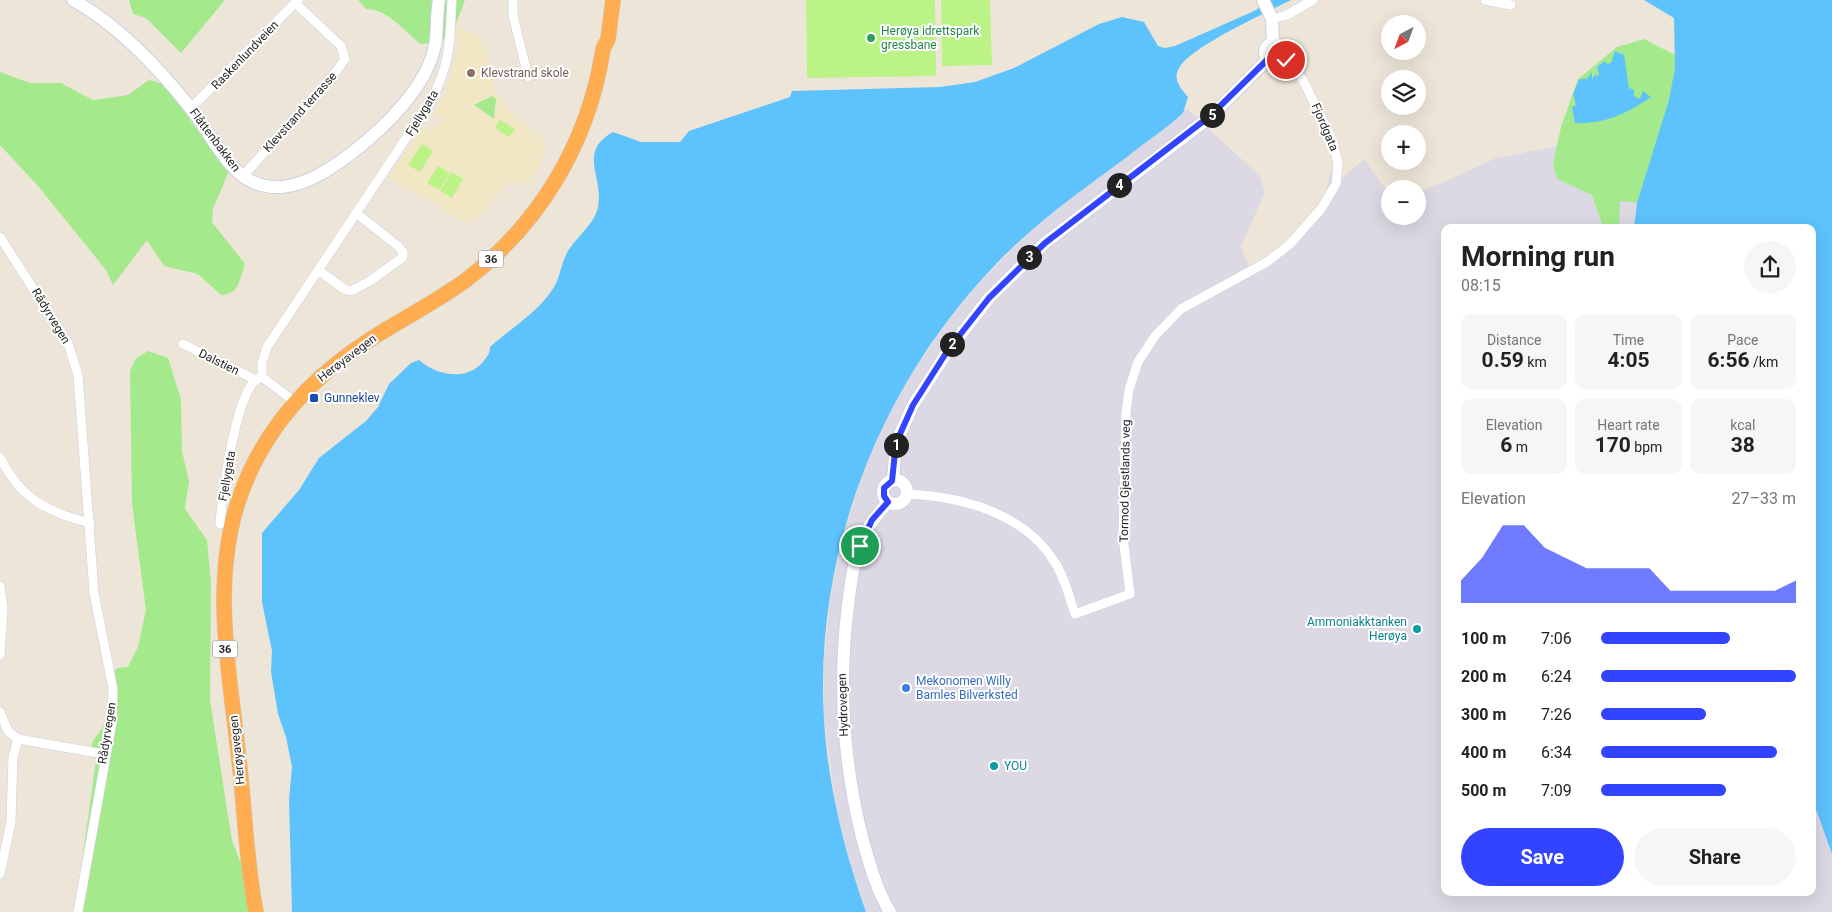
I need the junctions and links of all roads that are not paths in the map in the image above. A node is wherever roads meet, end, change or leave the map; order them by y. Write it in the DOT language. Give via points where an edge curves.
graph roads {
  1 [pos="73,0"];
  2 [pos="439,0"];
  3 [pos="452,0"];
  4 [pos="513,0"];
  5 [pos="603,0"];
  6 [pos="612,0"];
  7 [pos="1314,0"];
  8 [pos="1485,0"];
  9 [pos="297,2"];
  10 [pos="1511,5"];
  11 [pos="1267,8"];
  12 [pos="1273,42"];
  13 [pos="603,49"];
  14 [pos="1281,56"];
  15 [pos="1268,59"];
  16 [pos="528,77"];
  17 [pos="191,108"];
  18 [pos="243,176"];
  19 [pos="1337,179"];
  20 [pos="356,213"];
  21 [pos="0,237"];
  22 [pos="318,270"];
  23 [pos="183,344"];
  24 [pos="259,378"];
  25 [pos="295,402"];
  26 [pos="0,457"];
  27 [pos="892,481"];
  28 [pos="907,494"];
  29 [pos="888,502"];
  30 [pos="90,524"];
  31 [pos="220,524"];
  32 [pos="0,586"];
  33 [pos="0,654"];
  34 [pos="0,712"];
  35 [pos="18,739"];
  36 [pos="104,754"];
  37 [pos="0,874"];
  38 [pos="78,912"];
  39 [pos="256,912"];
  40 [pos="890,912"];
  1 -- 17 [label="street, Flåttenbakken" via="132,44"];
  2 -- 18 [label="street, Flåttenbakken" via="435,46 424,74 400,106 357,149 326,171 292,185 261,185"];
  3 -- 20 [label="street, Fjellygata" via="449,56 442,78 421,118"];
  4 -- 16 [label="street" via="513,15"];
  5 -- 13 [label="highway, Herøyavegen / 36"];
  6 -- 13 [label="highway, Herøyavegen / 36" via="608,39"];
  7 -- 11 [label="street" via="1286,15"];
  8 -- 10 [label="street"];
  9 -- 17 [label="street, Raskenlundveien"];
  9 -- 18 [label="street, Klevstrand terrasse" via="341,46 345,59"];
  11 -- 12 [label="street"];
  12 -- 14 [label="street" via="1282,47"];
  12 -- 15 [label="street" via="1265,49"];
  13 -- 25 [label="highway, Herøyavegen / 36" via="592,100 574,147 551,189 520,230 466,280 345,356"];
  14 -- 15 [label="street" via="1277,60"];
  14 -- 19 [label="street, Fjordgata" via="1303,80 1332,139 1338,163"];
  15 -- 27 [label="street" via="1210,116 1045,243 989,298 948,350 913,405 896,443"];
  17 -- 18 [label="street, Flåttenbakken"];
  19 -- 28 [label="street, Tormod Gjestlands veg" via="1321,209 1290,244 1267,262 1181,310 1155,336 1138,362 1126,412 1123,537 1130,594 1075,614 1056,563 1044,546 1026,530 983,508"];
  20 -- 22 [label="street, Fjellygata"];
  20 -- 22 [label="street" via="398,246 403,257 351,291"];
  21 -- 30 [label="street, Rådyrvegen" via="51,312 75,361 81,396"];
  22 -- 24 [label="street, Fjellygata" via="267,348"];
  23 -- 24 [label="street, Dalstien"];
  24 -- 25 [label="street"];
  24 -- 31 [label="street, Fjellygata" via="245,399 232,446"];
  25 -- 39 [label="highway, Herøyavegen / 36" via="276,426 250,471 236,511 226,565 225,646"];
  26 -- 30 [label="street" via="22,492 50,509"];
  27 -- 28 [label="street" via="902,482"];
  27 -- 29 [label="street" via="884,488"];
  28 -- 29 [label="street" via="900,503"];
  29 -- 40 [label="street, Hydrovegen" via="872,520 863,537 853,572 842,682 845,742 853,799 874,877"];
  30 -- 36 [label="street, Rådyrvegen" via="94,593 113,689 112,722"];
  32 -- 33 [label="street" via="3,608"];
  34 -- 35 [label="street" via="8,731"];
  35 -- 36 [label="street"];
  35 -- 37 [label="street" via="13,757 11,822"];
  36 -- 38 [label="street, Rådyrvegen"];
}
